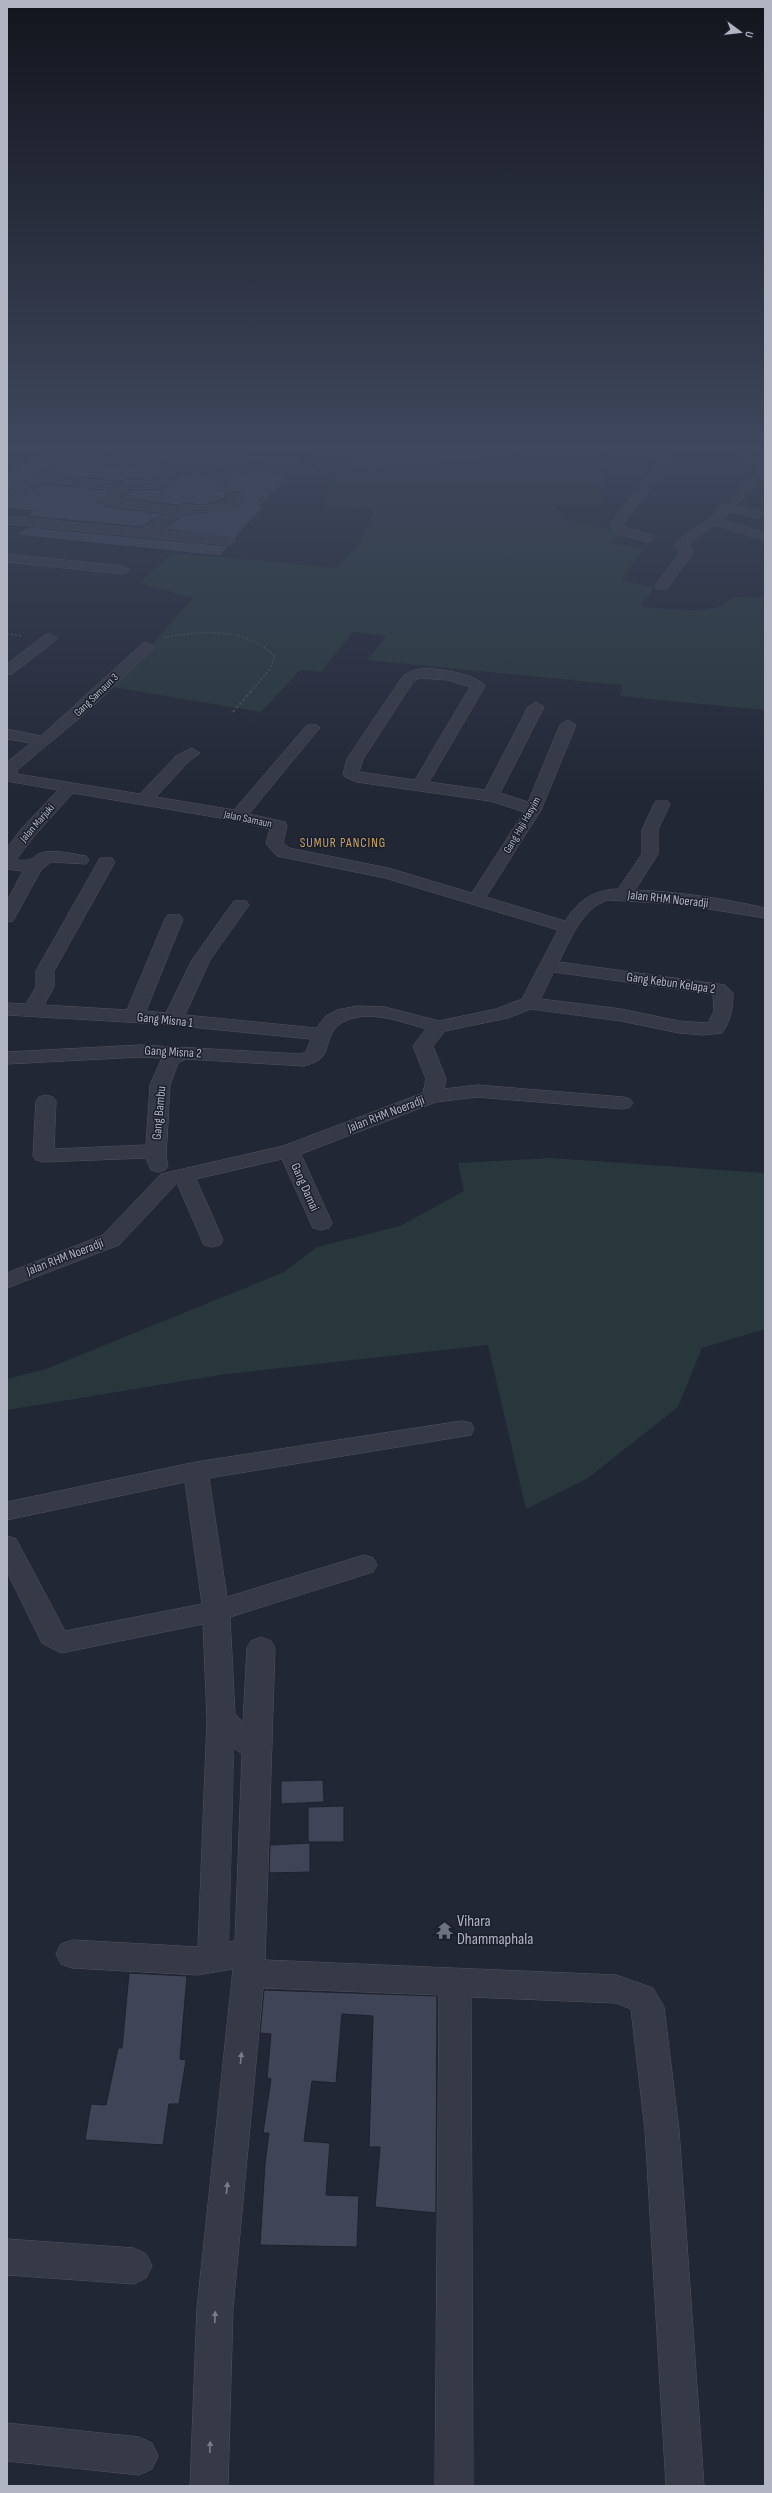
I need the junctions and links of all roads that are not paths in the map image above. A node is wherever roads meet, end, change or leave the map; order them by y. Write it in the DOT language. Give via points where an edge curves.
graph roads {
  1 [pos="78,565"];
  2 [pos="677,565"];
  3 [pos="123,570"];
  4 [pos="662,586"];
  5 [pos="50,638"];
  6 [pos="147,647"];
  7 [pos="7,671"];
  8 [pos="536,707"];
  9 [pos="568,725"];
  10 [pos="312,728"];
  11 [pos="7,734"];
  12 [pos="44,741"];
  13 [pos="192,753"];
  14 [pos="419,786"];
  15 [pos="69,788"];
  16 [pos="491,795"];
  17 [pos="143,801"];
  18 [pos="662,804"];
  19 [pos="533,810"];
  20 [pos="238,816"];
  21 [pos="7,860"];
  22 [pos="80,860"];
  23 [pos="106,862"];
  24 [pos="7,864"];
  25 [pos="34,867"];
  26 [pos="624,893"];
  27 [pos="477,898"];
  28 [pos="240,905"];
  29 [pos="765,913"];
  30 [pos="7,917"];
  31 [pos="174,919"];
  32 [pos="567,927"];
  33 [pos="549,966"];
  34 [pos="529,1003"];
  35 [pos="7,1009"];
  36 [pos="32,1010"];
  37 [pos="134,1017"];
  38 [pos="173,1019"];
  39 [pos="438,1027"];
  40 [pos="322,1034"];
  41 [pos="183,1053"];
  42 [pos="7,1058"];
  43 [pos="432,1096"];
  44 [pos="46,1101"];
  45 [pos="623,1103"];
  46 [pos="156,1151"];
  47 [pos="289,1151"];
  48 [pos="176,1177"];
  49 [pos="321,1223"];
  50 [pos="212,1240"];
  51 [pos="7,1281"];
  52 [pos="462,1429"];
  53 [pos="196,1471"];
  54 [pos="7,1511"];
  55 [pos="7,1546"];
  56 [pos="364,1565"];
  57 [pos="216,1611"];
  58 [pos="262,1648"];
  59 [pos="241,1736"];
  60 [pos="72,1954"];
  61 [pos="212,1959"];
  62 [pos="250,1963"];
  63 [pos="455,1981"];
  64 [pos="7,2257"];
  65 [pos="134,2266"];
  66 [pos="7,2442"];
  67 [pos="139,2456"];
  68 [pos="209,2486"];
  69 [pos="454,2486"];
  70 [pos="685,2486"];
  1 -- 3 [label="street"];
  2 -- 4 [label="street"];
  5 -- 7 [label="street"];
  6 -- 12 [label="street, Gang Samaun 3" via="112,678 78,714"];
  8 -- 16 [label="street"];
  9 -- 19 [label="street, Gang Haji Hasyim"];
  10 -- 20 [label="street"];
  11 -- 12 [label="street"];
  12 -- 15 [label="street, Jalan Samaun" via="9,768 9,777"];
  13 -- 17 [label="street" via="182,759"];
  14 -- 14 [label="street" via="351,774 355,759 408,680 416,674 471,681 478,686"];
  14 -- 16 [label="street"];
  15 -- 17 [label="street, Jalan Samaun"];
  15 -- 21 [label="street, Jalan Marjuki" via="28,832"];
  16 -- 19 [label="street"];
  17 -- 20 [label="street, Jalan Samaun"];
  18 -- 26 [label="street" via="650,830 650,854"];
  19 -- 27 [label="street, Gang Haji Hasyim"];
  20 -- 27 [label="street, Jalan Samaun" via="279,826 274,844 283,852 388,873"];
  22 -- 25 [label="street" via="47,857"];
  23 -- 36 [label="street" via="45,971 44,987"];
  24 -- 25 [label="street"];
  25 -- 30 [label="street"];
  26 -- 29 [label="street, Jalan RHM Noeradji" via="743,907"];
  26 -- 32 [label="street, Jalan RHM Noeradji" via="596,898"];
  27 -- 32 [label="street, Jalan Samaun"];
  28 -- 38 [label="street" via="201,960"];
  31 -- 37 [label="street"];
  32 -- 33 [label="street, Jalan RHM Noeradji"];
  33 -- 34 [label="street, Jalan RHM Noeradji"];
  33 -- 34 [label="street, Gang Kebun Kelapa 2" via="718,989 724,993 723,1011 715,1029 660,1024 614,1014"];
  34 -- 39 [label="street" via="501,1014"];
  35 -- 36 [label="street, Gang Misna 1"];
  36 -- 37 [label="street, Gang Misna 1"];
  37 -- 38 [label="street, Gang Misna 1"];
  38 -- 40 [label="street, Gang Misna 1"];
  39 -- 40 [label="street, Gang Misna 2" via="367,1011 345,1014 332,1020"];
  39 -- 43 [label="street, Jalan RHM Noeradji" via="423,1046 436,1079"];
  40 -- 41 [label="street, Gang Misna 2" via="314,1055 304,1060"];
  41 -- 42 [label="street, Gang Misna 2" via="140,1051"];
  41 -- 46 [label="street, Gang Bambu" via="170,1060 160,1085"];
  43 -- 45 [label="street" via="477,1091"];
  43 -- 47 [label="street, Jalan RHM Noeradji"];
  44 -- 46 [label="street" via="43,1156"];
  46 -- 48 [label="street, Gang Bambu" via="158,1165"];
  47 -- 48 [label="street, Jalan RHM Noeradji"];
  47 -- 49 [label="street, Gang Damai"];
  48 -- 50 [label="street, Gang Bambu"];
  48 -- 51 [label="street, Jalan RHM Noeradji" via="111,1240"];
  52 -- 53 [label="street"];
  53 -- 54 [label="street"];
  53 -- 57 [label="street"];
  55 -- 57 [label="street" via="52,1636 61,1642"];
  56 -- 57 [label="street"];
  57 -- 59 [label="street"];
  58 -- 59 [label="street"];
  59 -- 61 [label="street"];
  59 -- 62 [label="street"];
  60 -- 61 [label="street" via="197,1961"];
  61 -- 62 [label="street"];
  62 -- 63 [label="street"];
  68 -- 62 [label="street, one-way" via="215,2308"];
  63 -- 69 [label="street"];
  63 -- 70 [label="street" via="616,1989 642,1998 648,2007 662,2130"];
  64 -- 65 [label="street"];
  66 -- 67 [label="street"];
}
